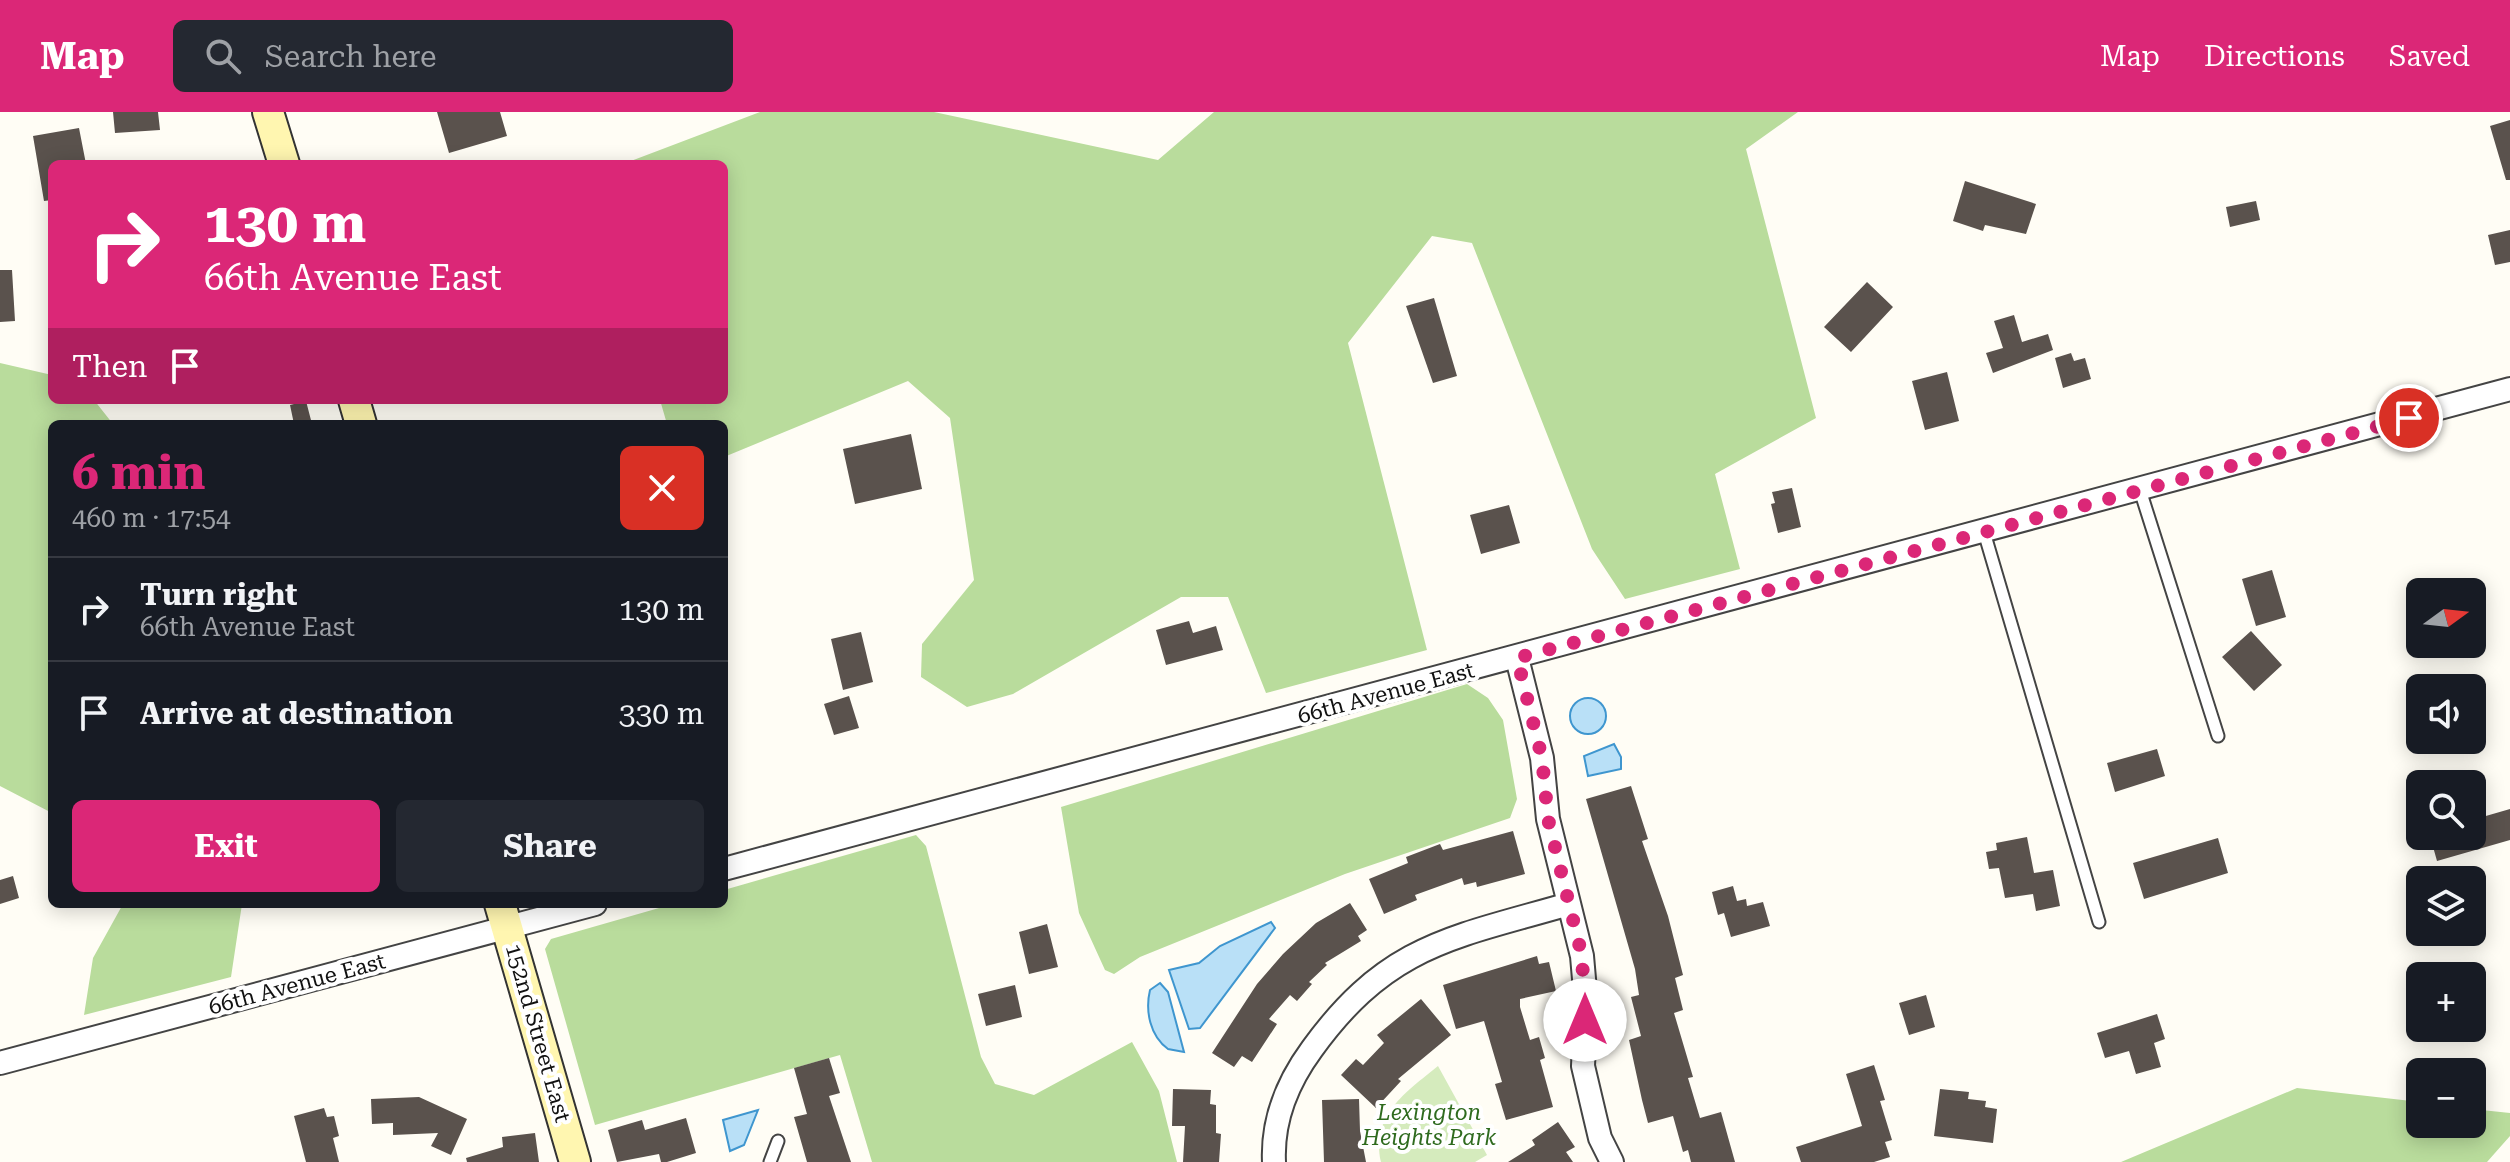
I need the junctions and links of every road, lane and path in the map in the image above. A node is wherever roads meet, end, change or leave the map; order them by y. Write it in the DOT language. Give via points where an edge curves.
graph roads {
  1 [pos="268,112"];
  2 [pos="283,160"];
  3 [pos="2510,389"];
  4 [pos="2140,490"];
  5 [pos="1984,532"];
  6 [pos="1517,658"];
  7 [pos="2218,736"];
  8 [pos="728,868"];
  9 [pos="1569,904"];
  10 [pos="565,908"];
  11 [pos="504,916"];
  12 [pos="2099,922"];
  13 [pos="0,1063"];
  14 [pos="778,1141"];
  15 [pos="575,1162"];
  16 [pos="770,1162"];
  17 [pos="1274,1162"];
  18 [pos="1612,1162"];
  1 -- 2 [label="street"];
  3 -- 4 [label="street, 66th Avenue East"];
  4 -- 5 [label="street, 66th Avenue East"];
  4 -- 7 [label="lane"];
  5 -- 6 [label="street, 66th Avenue East"];
  5 -- 12 [label="lane"];
  6 -- 8 [label="street, 66th Avenue East"];
  6 -- 9 [label="street"];
  9 -- 17 [label="street" via="1451,938 1395,963 1339,1011 1287,1091 1278,1117"];
  9 -- 18 [label="street" via="1584,972 1583,1066 1600,1138"];
  10 -- 11 [label="street, 66th Avenue East"];
  11 -- 13 [label="street, 66th Avenue East"];
  11 -- 15 [label="street, 152nd Street East"];
  14 -- 16 [label="lane"];
}
